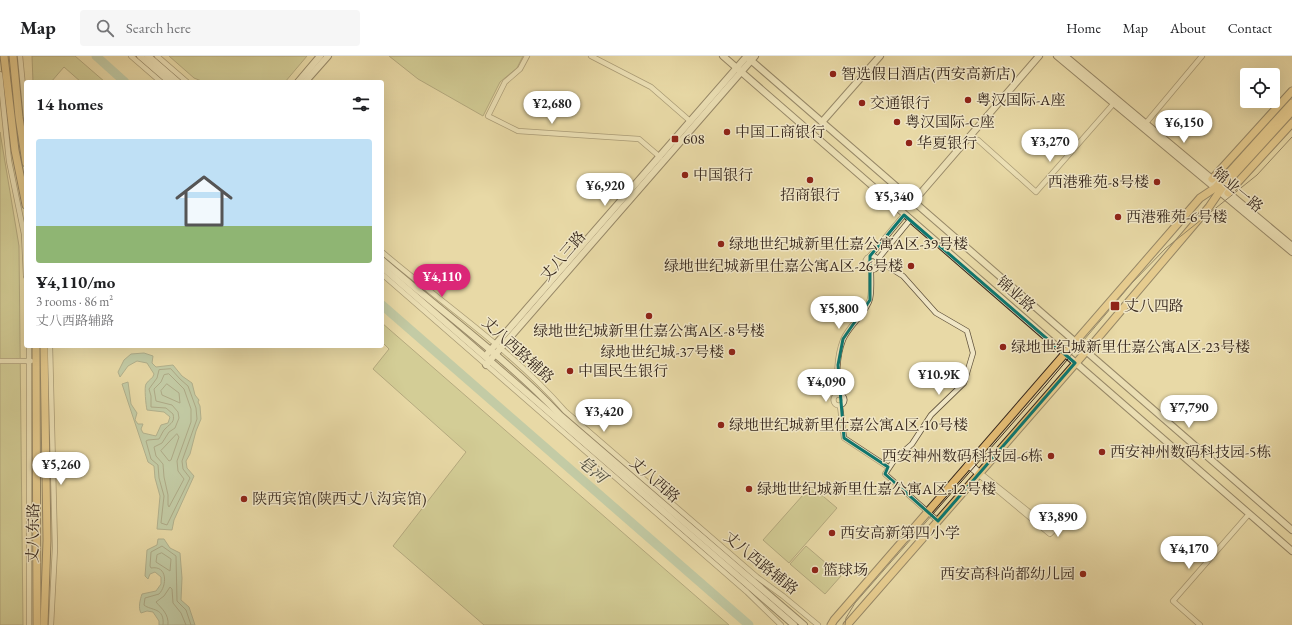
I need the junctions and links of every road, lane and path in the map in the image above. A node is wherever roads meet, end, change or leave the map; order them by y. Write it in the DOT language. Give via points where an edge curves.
graph roads {
  1 [pos="4,56"];
  2 [pos="13,56"];
  3 [pos="20,56"];
  4 [pos="131,56"];
  5 [pos="140,56"];
  6 [pos="148,56"];
  7 [pos="157,56"];
  8 [pos="320,56"];
  9 [pos="328,56"];
  10 [pos="527,56"];
  11 [pos="591,56"];
  12 [pos="723,56"];
  13 [pos="880,56"];
  14 [pos="1040,56"];
  15 [pos="1057,56"];
  16 [pos="1065,56"];
  17 [pos="1202,56"];
  18 [pos="749,57"];
  19 [pos="739,70"];
  20 [pos="0,74"];
  21 [pos="159,80"];
  22 [pos="168,80"];
  23 [pos="176,80"];
  24 [pos="185,80"];
  25 [pos="300,80"];
  26 [pos="307,80"];
  27 [pos="1292,91"];
  28 [pos="1115,101"];
  29 [pos="1292,103"];
  30 [pos="1292,111"];
  31 [pos="22,117"];
  32 [pos="5,119"];
  33 [pos="690,121"];
  34 [pos="822,122"];
  35 [pos="1146,123"];
  36 [pos="1292,123"];
  37 [pos="24,140"];
  38 [pos="978,140"];
  39 [pos="660,157"];
  40 [pos="1245,159"];
  41 [pos="1212,179"];
  42 [pos="1221,189"];
  43 [pos="24,198"];
  44 [pos="913,202"];
  45 [pos="904,215"];
  46 [pos="910,220"];
  47 [pos="24,234"];
  48 [pos="1292,246"];
  49 [pos="1292,252"];
  50 [pos="384,254"];
  51 [pos="870,256"];
  52 [pos="878,260"];
  53 [pos="384,262"];
  54 [pos="384,269"];
  55 [pos="871,271"];
  56 [pos="384,276"];
  57 [pos="1075,342"];
  58 [pos="498,347"];
  59 [pos="30,348"];
  60 [pos="36,348"];
  61 [pos="44,348"];
  62 [pos="50,348"];
  63 [pos="1085,350"];
  64 [pos="493,352"];
  65 [pos="1064,354"];
  66 [pos="45,359"];
  67 [pos="33,360"];
  68 [pos="0,361"];
  69 [pos="487,361"];
  70 [pos="1075,362"];
  71 [pos="838,395"];
  72 [pos="840,406"];
  73 [pos="969,464"];
  74 [pos="888,467"];
  75 [pos="979,473"];
  76 [pos="927,512"];
  77 [pos="1249,514"];
  78 [pos="938,520"];
  79 [pos="1292,530"];
  80 [pos="1292,551"];
  81 [pos="29,625"];
  82 [pos="37,625"];
  83 [pos="44,625"];
  84 [pos="51,625"];
  85 [pos="780,625"];
  86 [pos="794,625"];
  87 [pos="804,625"];
  88 [pos="818,625"];
  89 [pos="831,625"];
  90 [pos="847,625"];
  91 [pos="1200,625"];
  1 -- 32 [label="main road"];
  2 -- 31 [label="main road"];
  3 -- 31 [label="street"];
  4 -- 21 [label="street"];
  5 -- 22 [label="main road"];
  6 -- 23 [label="main road"];
  7 -- 24 [label="street"];
  8 -- 25 [label="main road"];
  9 -- 26 [label="main road"];
  10 -- 39 [label="street" via="520,69 505,82 488,116 518,131 639,139"];
  11 -- 33 [label="street" via="651,87"];
  12 -- 19 [label="main road, 锦业路"];
  13 -- 34 [label="main road"];
  14 -- 44 [label="main road"];
  15 -- 28 [label="main road, 锦业一路"];
  16 -- 28 [label="main road, 锦业一路"];
  17 -- 35 [label="street"];
  18 -- 19 [label="main road, 丈八三路"];
  18 -- 34 [label="main road, 锦业路"];
  19 -- 33 [label="main road, 丈八三路"];
  19 -- 45 [label="main road, 锦业路"];
  19 -- 58 [label="main road, 丈八三路"];
  20 -- 32 [label="street"];
  27 -- 41 [label="main road"];
  28 -- 35 [label="main road, 锦业一路"];
  28 -- 38 [label="street" via="1036,192"];
  28 -- 42 [label="main road, 锦业一路"];
  29 -- 40 [label="main road"];
  30 -- 40 [label="main road"];
  31 -- 32 [label="street"];
  31 -- 37 [label="main road"];
  32 -- 43 [label="main road"];
  32 -- 47 [label="street" via="9,161"];
  33 -- 39 [label="main road, 丈八三路"];
  34 -- 44 [label="main road, 锦业路"];
  35 -- 41 [label="main road, 锦业一路"];
  36 -- 42 [label="main road"];
  39 -- 58 [label="main road, 丈八三路"];
  40 -- 42 [label="main road"];
  41 -- 42 [label="main road, 锦业一路"];
  42 -- 48 [label="main road, 锦业一路"];
  42 -- 49 [label="main road, 锦业一路"];
  42 -- 57 [label="main road" via="1200,198"];
  42 -- 63 [label="main road" via="1153,273"];
  44 -- 57 [label="main road, 锦业路"];
  45 -- 46 [label="main road, 锦业路"];
  45 -- 51 [label="street"];
  46 -- 52 [label="street"];
  46 -- 65 [label="main road, 锦业路"];
  50 -- 58 [label="street, 丈八西路辅路"];
  51 -- 52 [label="street"];
  51 -- 55 [label="street" via="865,259 864,265"];
  52 -- 55 [label="street" via="879,266"];
  52 -- 74 [label="street" via="903,276 936,313 967,331 973,353 964,383 931,415 912,444"];
  53 -- 64 [label="main road, 丈八西路"];
  54 -- 69 [label="main road, 丈八西路"];
  55 -- 71 [label="street" via="870,300 843,339 839,352"];
  56 -- 69 [label="street, 丈八西路辅路"];
  57 -- 63 [label="main road, 锦业路"];
  57 -- 65 [label="main road"];
  58 -- 64 [label="main road, 丈八三路"];
  58 -- 88 [label="street, 丈八西路辅路" via="552,395 565,411 757,577"];
  59 -- 67 [label="street"];
  60 -- 67 [label="main road, 丈八东路"];
  61 -- 66 [label="main road, 丈八东路"];
  62 -- 84 [label="street" via="55,548"];
  63 -- 70 [label="main road"];
  63 -- 79 [label="main road, 锦业路"];
  64 -- 69 [label="main road, 丈八三路"];
  64 -- 87 [label="main road, 丈八西路" via="566,420"];
  65 -- 70 [label="main road, 锦业路"];
  65 -- 73 [label="main road"];
  66 -- 67 [label="street"];
  66 -- 83 [label="main road, 丈八东路" via="47,540"];
  67 -- 68 [label="street"];
  67 -- 81 [label="street"];
  67 -- 82 [label="main road, 丈八东路"];
  69 -- 85 [label="street, 丈八西路辅路" via="747,592"];
  69 -- 86 [label="main road, 丈八西路"];
  70 -- 75 [label="main road"];
  70 -- 77 [label="main road, 锦业路"];
  71 -- 72 [label="street" via="834,400 836,405"];
  71 -- 72 [label="street" via="843,396 845,400"];
  72 -- 74 [label="street" via="844,438"];
  73 -- 75 [label="street"];
  73 -- 76 [label="main road"];
  74 -- 76 [label="street" via="885,474"];
  75 -- 75 [label="street" via="1050,534 1053,532"];
  75 -- 78 [label="main road"];
  76 -- 78 [label="street"];
  76 -- 89 [label="main road"];
  77 -- 80 [label="main road, 锦业路"];
  77 -- 91 [label="street" via="1173,601"];
  78 -- 90 [label="main road"];
}
